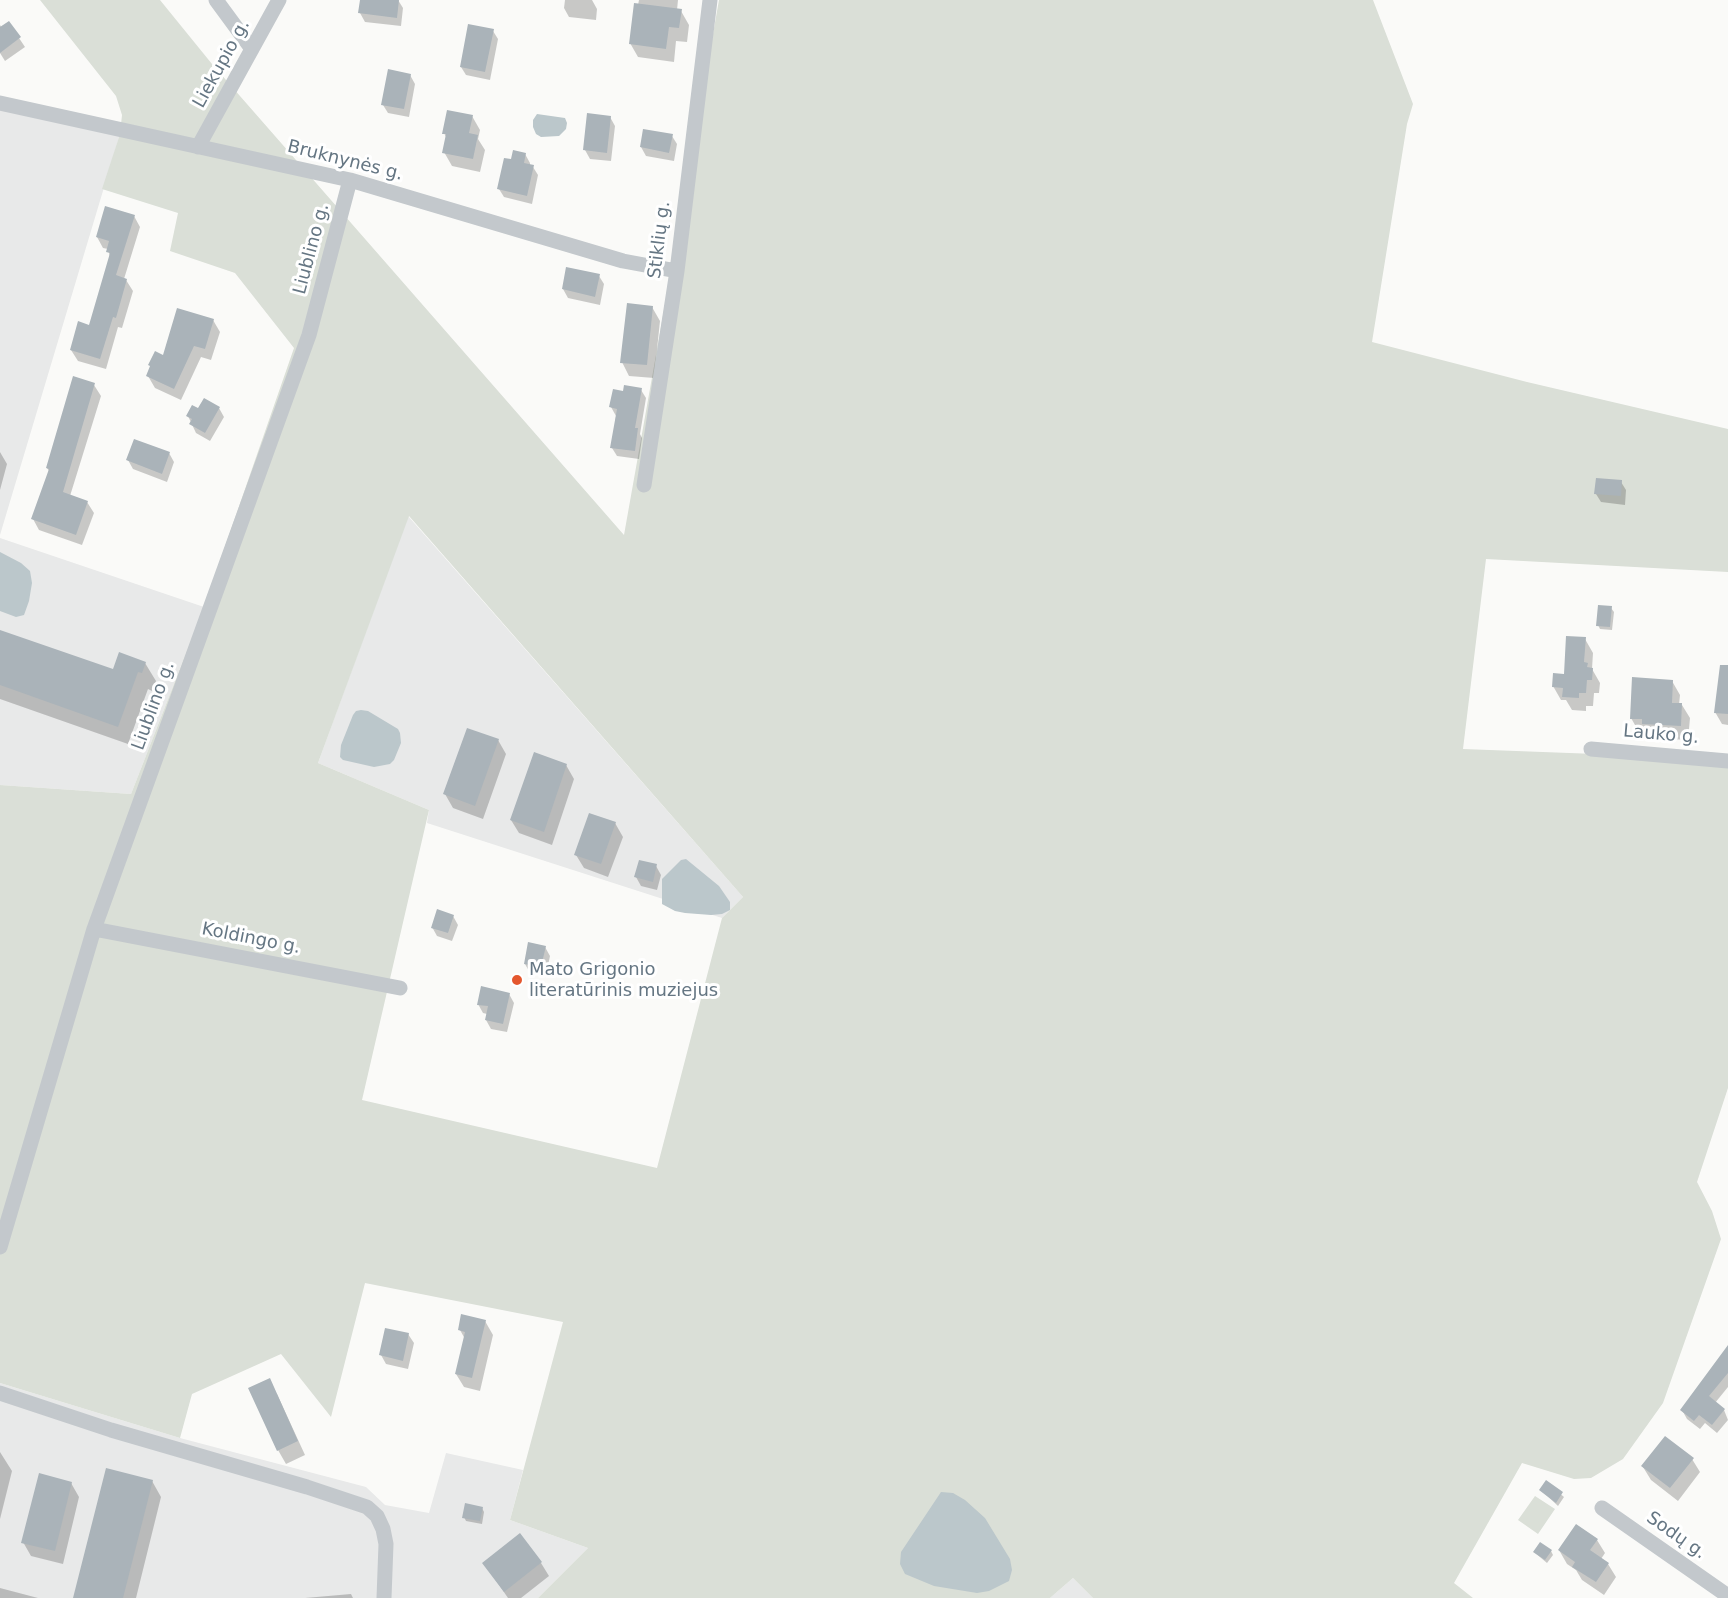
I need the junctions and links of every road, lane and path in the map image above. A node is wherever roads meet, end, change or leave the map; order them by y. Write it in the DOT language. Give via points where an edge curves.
graph roads {
  1 [pos="216,0"];
  2 [pos="279,0"];
  3 [pos="710,0"];
  4 [pos="252,49"];
  5 [pos="0,103"];
  6 [pos="198,147"];
  7 [pos="350,180"];
  8 [pos="676,271"];
  9 [pos="644,485"];
  10 [pos="1591,749"];
  11 [pos="1728,761"];
  12 [pos="94,929"];
  13 [pos="400,988"];
  14 [pos="0,1247"];
  15 [pos="0,1393"];
  16 [pos="1602,1508"];
  17 [pos="1728,1596"];
  18 [pos="384,1598"];
  1 -- 4 [label="street"];
  2 -- 4 [label="street, Liekupio g."];
  3 -- 8 [label="street, Stiklių g."];
  4 -- 6 [label="street, Liekupio g."];
  5 -- 6 [label="street, Bruknynės g."];
  6 -- 7 [label="street, Bruknynės g."];
  7 -- 8 [label="street, Bruknynės g." via="623,261"];
  7 -- 12 [label="street, Liublino g." via="309,335"];
  8 -- 9 [label="street, Stiklių g."];
  10 -- 11 [label="street, Lauko g."];
  12 -- 13 [label="street, Koldingo g."];
  12 -- 14 [label="street, Liublino g."];
  15 -- 18 [label="street" via="367,1507 377,1516 386,1544"];
  16 -- 17 [label="street, Sodų g."];
}
